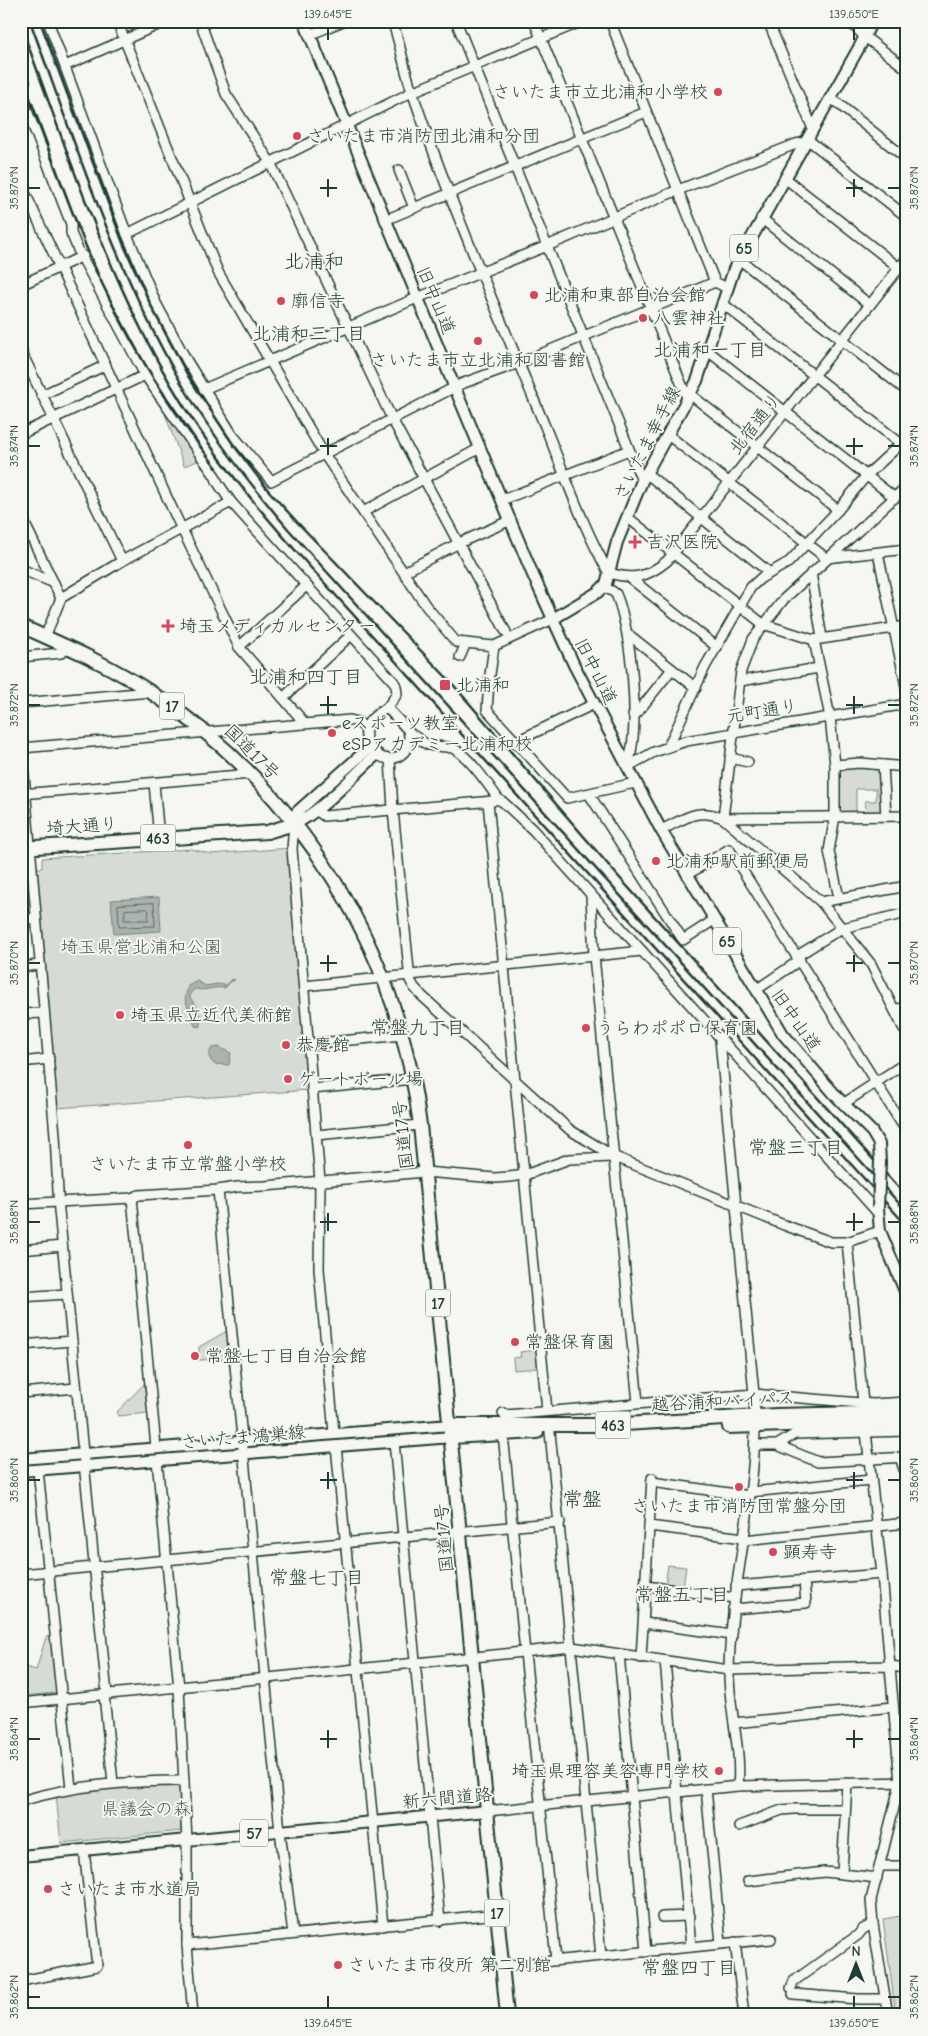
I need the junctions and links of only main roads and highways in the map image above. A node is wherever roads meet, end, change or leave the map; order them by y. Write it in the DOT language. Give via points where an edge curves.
graph roads {
  1 [pos="304,21"];
  2 [pos="872,21"];
  3 [pos="553,619"];
  4 [pos="21,626"];
  5 [pos="294,824"];
  6 [pos="26,848"];
  7 [pos="907,1296"];
  8 [pos="907,1412"];
  9 [pos="776,1420"];
  10 [pos="907,1421"];
  11 [pos="755,1422"];
  12 [pos="451,1431"];
  13 [pos="21,1459"];
  14 [pos="21,1471"];
  15 [pos="487,1811"];
  16 [pos="21,1856"];
  17 [pos="507,2015"];
  1 -- 3 [label="main road, 旧中山道"];
  2 -- 3 [label="main road, さいたま幸手線 / 65" via="739,259 689,397 644,477 603,587"];
  3 -- 7 [label="main road, 旧中山道 / 65, bridge" via="661,830 788,1042 876,1138 880,1150 880,1231"];
  4 -- 5 [label="highway, 国道17号 / 17" via="152,692 236,758"];
  5 -- 5 [label="main road" via="296,812 373,750 316,810"];
  5 -- 6 [label="highway, 埼大通り / 463" via="267,832"];
  5 -- 12 [label="highway, 国道17号 / 17" via="323,861 354,913 384,978 403,1035 414,1079 420,1125"];
  8 -- 9 [label="highway, 越谷浦和バイパス / 463"];
  9 -- 10 [label="highway, 越谷浦和バイパス / 463"];
  9 -- 11 [label="highway, 越谷浦和バイパス / 463"];
  11 -- 12 [label="highway, 越谷浦和バイパス / 463"];
  11 -- 12 [label="highway, 越谷浦和バイパス / 463" via="503,1434"];
  12 -- 13 [label="main road, さいたま鴻巣線" via="334,1433"];
  12 -- 14 [label="main road, さいたま鴻巣線" via="394,1442"];
  12 -- 15 [label="highway, 国道17号 / 17"];
  15 -- 16 [label="main road, 新六間道路 / 57"];
  15 -- 17 [label="highway, 17"];
}
